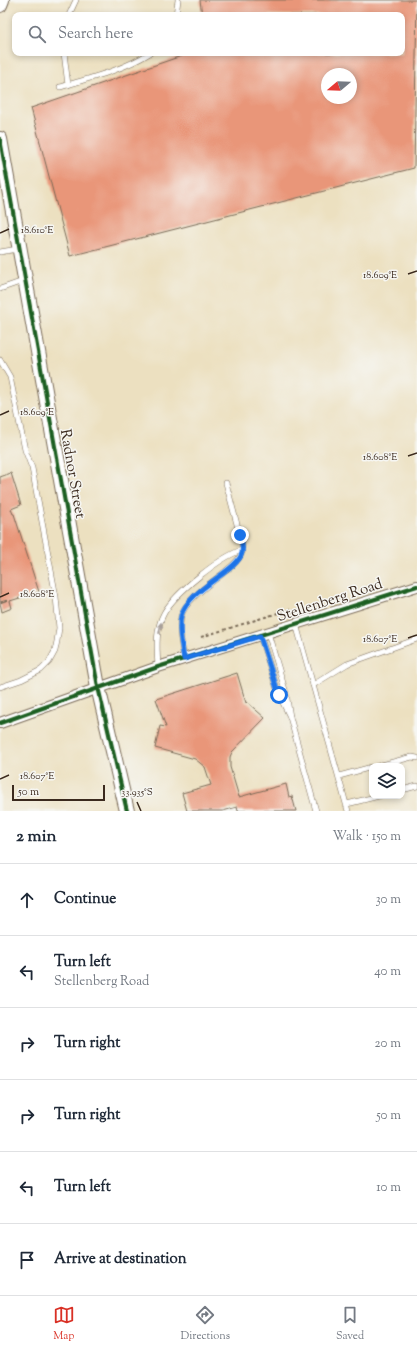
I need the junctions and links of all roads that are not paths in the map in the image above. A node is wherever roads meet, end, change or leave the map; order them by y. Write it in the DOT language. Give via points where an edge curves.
graph roads {
  1 [pos="2,0"];
  2 [pos="76,0"];
  3 [pos="178,0"];
  4 [pos="0,5"];
  5 [pos="70,12"];
  6 [pos="176,12"];
  7 [pos="64,56"];
  8 [pos="145,56"];
  9 [pos="68,85"];
  10 [pos="60,87"];
  11 [pos="0,139"];
  12 [pos="18,249"];
  13 [pos="0,252"];
  14 [pos="24,280"];
  15 [pos="0,289"];
  16 [pos="0,360"];
  17 [pos="226,483"];
  18 [pos="242,550"];
  19 [pos="417,586"];
  20 [pos="296,624"];
  21 [pos="264,634"];
  22 [pos="417,639"];
  23 [pos="184,659"];
  24 [pos="158,667"];
  25 [pos="313,685"];
  26 [pos="0,687"];
  27 [pos="98,687"];
  28 [pos="290,717"];
  29 [pos="0,723"];
  30 [pos="417,758"];
  31 [pos="389,763"];
  32 [pos="369,768"];
  33 [pos="339,776"];
  34 [pos="417,786"];
  35 [pos="405,789"];
  36 [pos="369,798"];
  37 [pos="346,804"];
  38 [pos="127,811"];
  39 [pos="316,811"];
  40 [pos="348,811"];
  1 -- 4 [label="street"];
  2 -- 5 [label="lane"];
  3 -- 6 [label="lane"];
  7 -- 9 [label="lane"];
  8 -- 9 [label="lane" via="102,75"];
  9 -- 10 [label="lane"];
  11 -- 12 [label="street, Radnor Street"];
  12 -- 13 [label="lane"];
  12 -- 14 [label="street, Radnor Street"];
  14 -- 15 [label="lane"];
  14 -- 27 [label="street, Radnor Street"];
  16 -- 26 [label="lane" via="10,377 25,450 32,468 56,598 59,628 55,651 49,662 32,676"];
  17 -- 18 [label="lane"];
  18 -- 23 [label="lane" via="231,566 186,605 180,622"];
  24 -- 18 [label="lane, one-way" via="157,645 164,613 177,597 202,575 225,558"];
  19 -- 20 [label="street, Stellenberg Road"];
  20 -- 21 [label="street, Stellenberg Road"];
  20 -- 25 [label="lane"];
  21 -- 23 [label="street, Stellenberg Road"];
  21 -- 28 [label="lane" via="286,693"];
  21 -- 28 [label="lane" via="279,695"];
  22 -- 25 [label="lane" via="347,664"];
  23 -- 24 [label="street, Stellenberg Road"];
  24 -- 27 [label="street, Stellenberg Road"];
  25 -- 33 [label="lane"];
  27 -- 29 [label="street, Stellenberg Road"];
  27 -- 38 [label="street, Radnor Street"];
  28 -- 39 [label="lane"];
  30 -- 31 [label="lane"];
  32 -- 33 [label="lane"];
  33 -- 37 [label="lane"];
  34 -- 35 [label="lane"];
  36 -- 37 [label="lane"];
  37 -- 40 [label="lane"];
}
